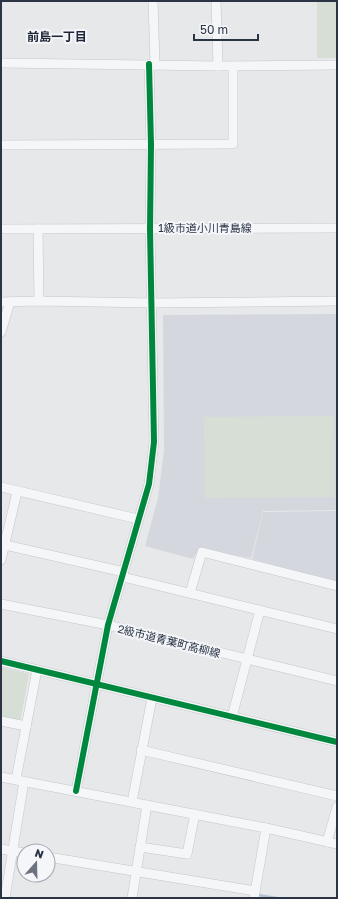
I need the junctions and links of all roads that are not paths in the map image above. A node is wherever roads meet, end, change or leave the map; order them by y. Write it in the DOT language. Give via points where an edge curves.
graph roads {
  1 [pos="153,1"];
  2 [pos="216,1"];
  3 [pos="1,63"];
  4 [pos="337,64"];
  5 [pos="152,65"];
  6 [pos="218,66"];
  7 [pos="233,66"];
  8 [pos="1,145"];
  9 [pos="151,145"];
  10 [pos="337,228"];
  11 [pos="1,229"];
  12 [pos="38,229"];
  13 [pos="150,229"];
  14 [pos="39,301"];
  15 [pos="337,301"];
  16 [pos="6,302"];
  17 [pos="153,303"];
  18 [pos="1,332"];
  19 [pos="1,488"];
  20 [pos="17,492"];
  21 [pos="138,519"];
  22 [pos="3,544"];
  23 [pos="1,560"];
  24 [pos="124,574"];
  25 [pos="337,586"];
  26 [pos="190,592"];
  27 [pos="1,604"];
  28 [pos="260,610"];
  29 [pos="108,625"];
  30 [pos="337,629"];
  31 [pos="247,660"];
  32 [pos="1,661"];
  33 [pos="37,670"];
  34 [pos="337,681"];
  35 [pos="96,684"];
  36 [pos="152,698"];
  37 [pos="232,717"];
  38 [pos="1,721"];
  39 [pos="26,726"];
  40 [pos="337,742"];
  41 [pos="142,750"];
  42 [pos="1,776"];
  43 [pos="20,780"];
  44 [pos="76,791"];
  45 [pos="337,796"];
  46 [pos="132,802"];
  47 [pos="147,805"];
  48 [pos="337,807"];
  49 [pos="195,814"];
  50 [pos="266,828"];
  51 [pos="328,842"];
  52 [pos="337,844"];
  53 [pos="140,847"];
  54 [pos="1,849"];
  55 [pos="13,851"];
  56 [pos="16,852"];
  57 [pos="56,858"];
  58 [pos="136,872"];
  59 [pos="255,895"];
  60 [pos="5,898"];
  61 [pos="132,898"];
  1 -- 5 [label="street"];
  2 -- 6 [label="street"];
  3 -- 5 [label="street"];
  4 -- 7 [label="street"];
  5 -- 6 [label="street"];
  5 -- 9 [label="street"];
  6 -- 7 [label="street"];
  7 -- 9 [label="street" via="233,144"];
  8 -- 9 [label="street"];
  9 -- 13 [label="street"];
  10 -- 13 [label="street, 1級市道小川青島線"];
  11 -- 12 [label="street, 1級市道小川青島線"];
  12 -- 13 [label="street, 1級市道小川青島線"];
  12 -- 14 [label="street"];
  13 -- 17 [label="street"];
  14 -- 16 [label="street"];
  14 -- 17 [label="street"];
  15 -- 17 [label="street"];
  16 -- 18 [label="street"];
  17 -- 21 [label="street" via="154,442 149,484"];
  19 -- 20 [label="street"];
  20 -- 21 [label="street"];
  20 -- 22 [label="street"];
  21 -- 24 [label="street"];
  22 -- 23 [label="street"];
  22 -- 24 [label="street"];
  24 -- 26 [label="street"];
  24 -- 29 [label="street"];
  25 -- 26 [label="street" via="202,552"];
  26 -- 28 [label="street"];
  27 -- 29 [label="street, 2級市道青葉町高柳線"];
  28 -- 30 [label="street"];
  28 -- 31 [label="street"];
  29 -- 31 [label="street, 2級市道青葉町高柳線"];
  29 -- 35 [label="street"];
  31 -- 34 [label="street, 2級市道青葉町高柳線"];
  31 -- 37 [label="street"];
  32 -- 33 [label="street"];
  33 -- 35 [label="street"];
  33 -- 39 [label="street"];
  35 -- 36 [label="street"];
  35 -- 44 [label="street"];
  36 -- 37 [label="street"];
  36 -- 41 [label="street"];
  37 -- 40 [label="street"];
  38 -- 39 [label="street"];
  39 -- 43 [label="street"];
  41 -- 45 [label="street"];
  41 -- 46 [label="street"];
  42 -- 43 [label="street"];
  43 -- 44 [label="street"];
  43 -- 55 [label="street"];
  44 -- 46 [label="street"];
  46 -- 47 [label="street"];
  47 -- 49 [label="street"];
  47 -- 53 [label="street"];
  48 -- 51 [label="street"];
  49 -- 50 [label="street"];
  49 -- 53 [label="street" via="187,854"];
  50 -- 51 [label="street"];
  50 -- 59 [label="street"];
  51 -- 52 [label="street"];
  53 -- 58 [label="street"];
  54 -- 55 [label="street"];
  55 -- 56 [label="street"];
  55 -- 60 [label="street"];
  57 -- 58 [label="street"];
  58 -- 59 [label="street"];
  58 -- 61 [label="street"];
}
